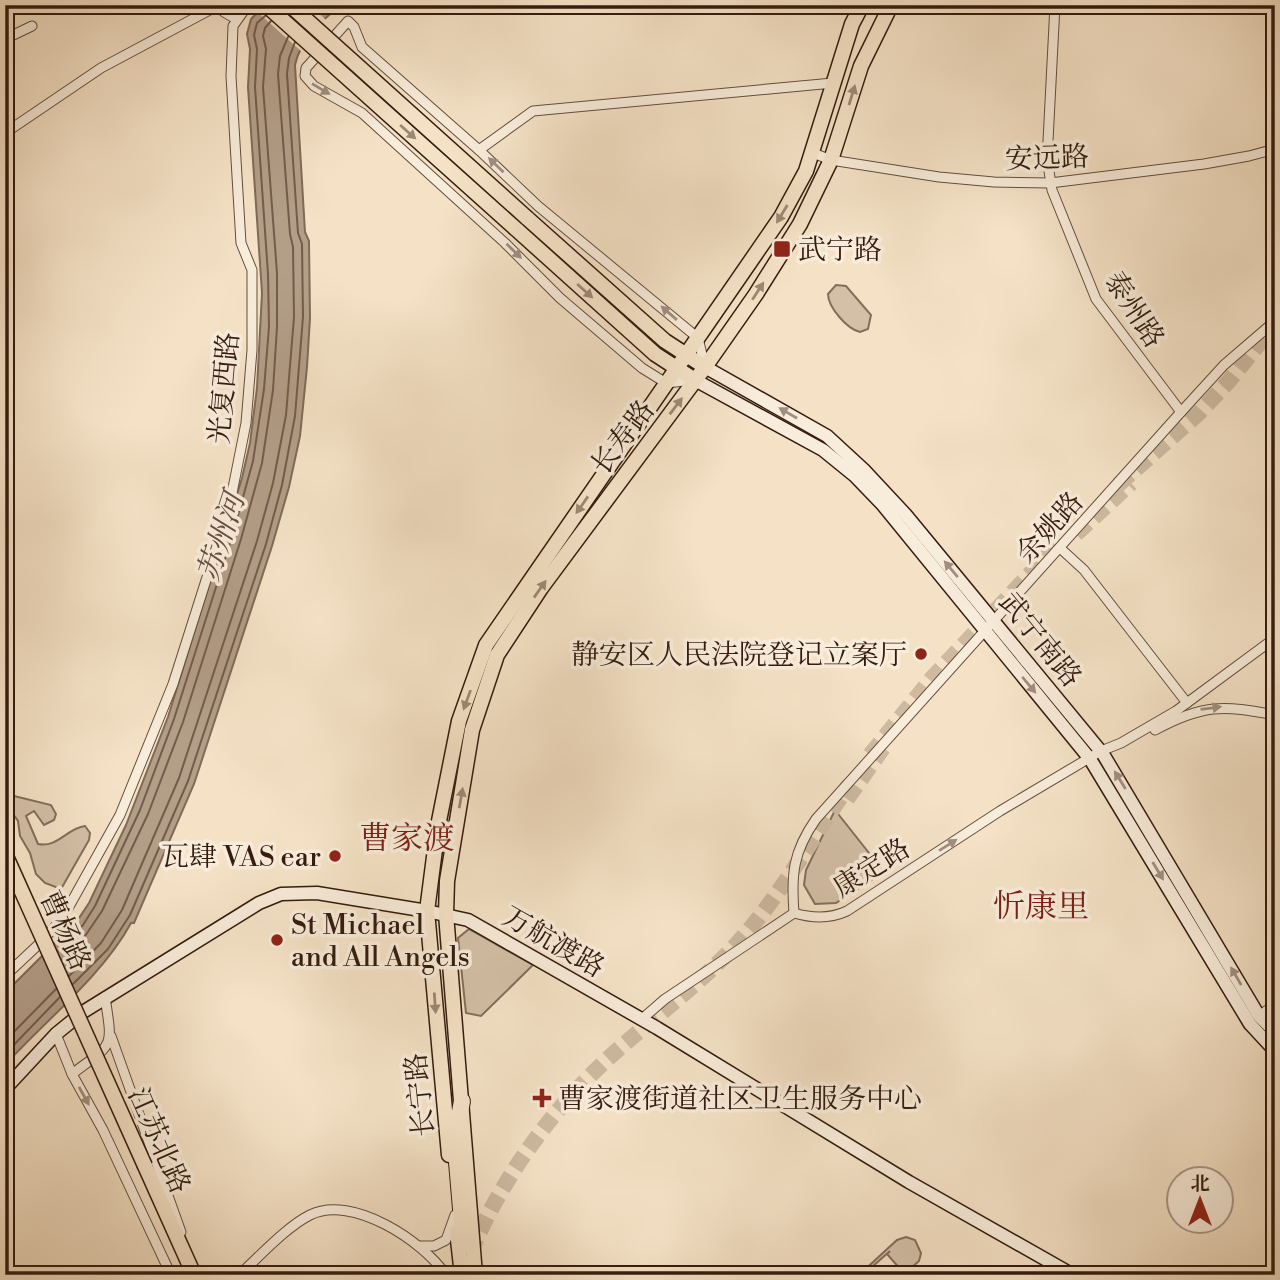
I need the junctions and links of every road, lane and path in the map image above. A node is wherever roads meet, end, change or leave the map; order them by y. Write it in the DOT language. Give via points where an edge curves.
graph roads {
  1 [pos="219,5"];
  2 [pos="248,5"];
  3 [pos="266,5"];
  4 [pos="290,5"];
  5 [pos="862,5"];
  6 [pos="891,5"];
  7 [pos="1055,5"];
  8 [pos="236,19"];
  9 [pos="32,26"];
  10 [pos="5,39"];
  11 [pos="833,83"];
  12 [pos="5,133"];
  13 [pos="480,149"];
  14 [pos="1275,149"];
  15 [pos="821,157"];
  16 [pos="1050,183"];
  17 [pos="1275,321"];
  18 [pos="698,338"];
  19 [pos="686,356"];
  20 [pos="705,367"];
  21 [pos="676,368"];
  22 [pos="695,380"];
  23 [pos="666,383"];
  24 [pos="1181,412"];
  25 [pos="1060,548"];
  26 [pos="996,621"];
  27 [pos="985,632"];
  28 [pos="1275,638"];
  29 [pos="1187,703"];
  30 [pos="1275,715"];
  31 [pos="1102,752"];
  32 [pos="1090,759"];
  33 [pos="5,855"];
  34 [pos="5,877"];
  35 [pos="428,911"];
  36 [pos="793,913"];
  37 [pos="446,914"];
  38 [pos="5,976"];
  39 [pos="105,997"];
  40 [pos="1275,997"];
  41 [pos="1259,1016"];
  42 [pos="642,1019"];
  43 [pos="78,1028"];
  44 [pos="1275,1032"];
  45 [pos="56,1034"];
  46 [pos="111,1036"];
  47 [pos="1275,1051"];
  48 [pos="72,1074"];
  49 [pos="5,1089"];
  50 [pos="462,1101"];
  51 [pos="141,1168"];
  52 [pos="455,1216"];
  53 [pos="464,1244"];
  54 [pos="418,1246"];
  55 [pos="195,1274"];
  56 [pos="171,1275"];
  57 [pos="184,1275"];
  58 [pos="239,1275"];
  59 [pos="446,1275"];
  60 [pos="462,1275"];
  61 [pos="475,1275"];
  62 [pos="1073,1275"];
  1 -- 8 [label="street"];
  1 -- 12 [label="street" via="101,68"];
  2 -- 8 [label="street"];
  3 -- 21 [label="main road, one-way, bridge"];
  4 -- 19 [label="main road, bridge"];
  5 -- 11 [label="main road, 长寿路"];
  15 -- 6 [label="main road, 长寿路, one-way"];
  7 -- 16 [label="street, 泰州路"];
  8 -- 38 [label="street, 光复西路" via="231,42 232,101 240,243 251,265 253,326 247,415 229,509 173,684 120,815 62,919"];
  9 -- 10 [label="street"];
  11 -- 13 [label="street" via="533,111"];
  11 -- 15 [label="main road, 长寿路"];
  18 -- 13 [label="street, one-way" via="538,206"];
  13 -- 23 [label="street, one-way" via="362,47 348,21 306,68 314,86 362,113 560,298"];
  14 -- 16 [label="street, 安远路" via="1204,164"];
  15 -- 16 [label="street, 安远路" via="939,177"];
  15 -- 18 [label="main road, 长寿路, one-way" via="806,171 781,217"];
  20 -- 15 [label="main road, 长寿路, one-way" via="800,224"];
  16 -- 24 [label="street, 泰州路" via="1096,299"];
  17 -- 24 [label="street, 余姚路" via="1224,365"];
  18 -- 19 [label="main road, 长寿路"];
  18 -- 20 [label="street"];
  19 -- 20 [label="main road, 武宁南路"];
  19 -- 21 [label="main road, 长寿路"];
  20 -- 22 [label="main road, 长寿路"];
  26 -- 20 [label="main road, 武宁南路, one-way" via="906,515 827,436"];
  21 -- 22 [label="main road"];
  21 -- 23 [label="main road, 长寿路"];
  22 -- 23 [label="street"];
  22 -- 27 [label="main road, 武宁南路" via="823,450 855,476"];
  37 -- 22 [label="main road, 长寿路, one-way" via="446,881 472,730 497,655"];
  23 -- 35 [label="main road, 长寿路, one-way" via="486,645 459,721 438,826"];
  24 -- 25 [label="street, 余姚路"];
  25 -- 26 [label="street, 余姚路"];
  25 -- 29 [label="street" via="1084,570"];
  26 -- 27 [label="street, 余姚路"];
  26 -- 31 [label="main road, 武宁南路"];
  27 -- 32 [label="main road, 武宁南路, one-way"];
  27 -- 36 [label="street, 余姚路" via="803,837 792,877"];
  28 -- 29 [label="street, 康定路"];
  29 -- 31 [label="street, 康定路"];
  31 -- 30 [label="street, 康定路, one-way" via="1199,710 1224,707"];
  31 -- 32 [label="street, 康定路"];
  41 -- 31 [label="main road, 武宁南路, one-way"];
  36 -- 32 [label="street, 康定路, one-way" via="828,917 847,911 1000,811"];
  32 -- 47 [label="main road, 武宁南路, one-way" via="1250,1024"];
  33 -- 43 [label="main road, 曹杨路, bridge"];
  34 -- 43 [label="main road, 曹杨路"];
  35 -- 37 [label="main road, 万航渡路"];
  35 -- 39 [label="main road, 万航渡路" via="317,893 281,894"];
  35 -- 52 [label="main road, 长宁路, one-way"];
  36 -- 42 [label="street"];
  37 -- 42 [label="main road, 万航渡路" via="468,920"];
  37 -- 50 [label="main road, 长宁路"];
  39 -- 45 [label="main road, 万航渡路"];
  39 -- 46 [label="street"];
  40 -- 41 [label="street" via="1273,1006"];
  41 -- 44 [label="main road, 武宁南路"];
  42 -- 62 [label="main road, 万航渡路" via="909,1182"];
  43 -- 51 [label="main road, 江苏北路"];
  45 -- 48 [label="street"];
  45 -- 49 [label="main road, 万航渡路"];
  46 -- 48 [label="street" via="107,1048"];
  46 -- 55 [label="street"];
  48 -- 56 [label="street, one-way"];
  50 -- 53 [label="highway" via="455,1139"];
  50 -- 61 [label="main road, 长宁路"];
  51 -- 55 [label="main road, 江苏北路"];
  51 -- 57 [label="main road, 江苏北路"];
  52 -- 54 [label="street" via="446,1240"];
  52 -- 60 [label="main road, 长宁路"];
  54 -- 58 [label="street" via="368,1216 325,1211 301,1220"];
  54 -- 59 [label="street"];
}
